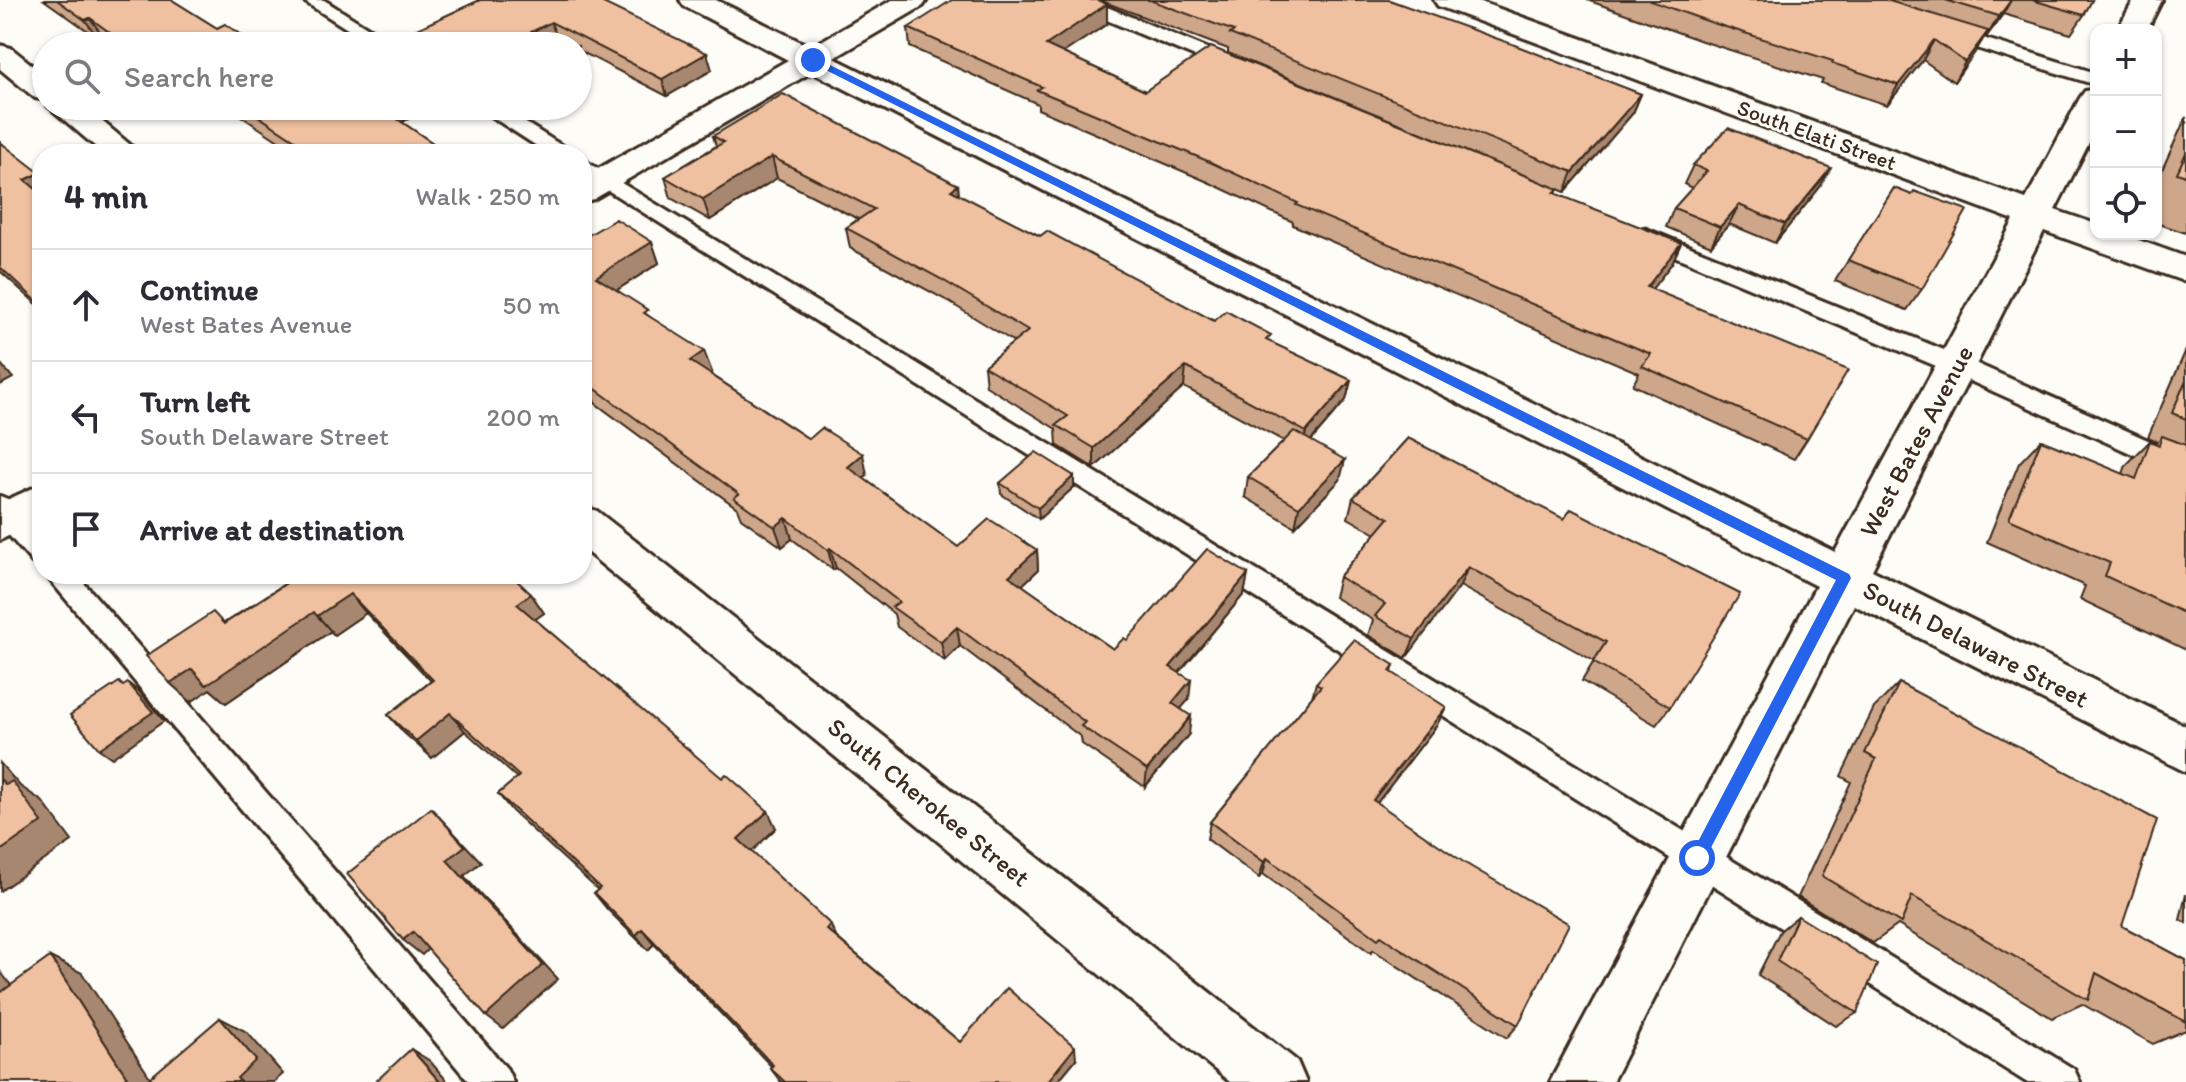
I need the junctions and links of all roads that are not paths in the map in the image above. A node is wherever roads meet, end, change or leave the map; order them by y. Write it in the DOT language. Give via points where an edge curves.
graph roads {
  1 [pos="311,0"];
  2 [pos="694,0"];
  3 [pos="913,0"];
  4 [pos="1074,0"];
  5 [pos="1448,0"];
  6 [pos="2148,0"];
  7 [pos="2135,24"];
  8 [pos="1932,28"];
  9 [pos="364,32"];
  10 [pos="0,54"];
  11 [pos="813,60"];
  12 [pos="1250,73"];
  13 [pos="2090,77"];
  14 [pos="32,80"];
  15 [pos="2090,109"];
  16 [pos="82,120"];
  17 [pos="508,120"];
  18 [pos="112,144"];
  19 [pos="548,144"];
  20 [pos="592,178"];
  21 [pos="592,180"];
  22 [pos="2035,214"];
  23 [pos="1618,225"];
  24 [pos="2186,270"];
  25 [pos="1957,365"];
  26 [pos="2186,468"];
  27 [pos="13,512"];
  28 [pos="592,531"];
  29 [pos="32,540"];
  30 [pos="1844,578"];
  31 [pos="68,584"];
  32 [pos="2186,750"];
  33 [pos="1697,858"];
  34 [pos="494,1082"];
  35 [pos="1276,1082"];
  36 [pos="1580,1082"];
  37 [pos="2061,1082"];
  1 -- 9 [label="lane"];
  2 -- 11 [label="street, South Delaware Street"];
  3 -- 11 [label="street"];
  4 -- 12 [label="lane"];
  5 -- 22 [label="street, South Elati Street"];
  6 -- 7 [label="street"];
  8 -- 13 [label="lane"];
  10 -- 14 [label="street"];
  11 -- 20 [label="street"];
  11 -- 30 [label="street, South Delaware Street"];
  15 -- 22 [label="street, West Bates Avenue"];
  16 -- 18 [label="street"];
  17 -- 19 [label="lane"];
  21 -- 33 [label="lane"];
  22 -- 24 [label="street, South Elati Street"];
  22 -- 25 [label="street, West Bates Avenue"];
  23 -- 25 [label="lane"];
  25 -- 26 [label="lane"];
  25 -- 30 [label="street, West Bates Avenue"];
  27 -- 29 [label="lane"];
  28 -- 35 [label="street, South Cherokee Street"];
  30 -- 32 [label="street, South Delaware Street"];
  30 -- 33 [label="street, West Bates Avenue"];
  31 -- 34 [label="lane"];
  33 -- 36 [label="street, West Bates Avenue"];
  33 -- 37 [label="lane"];
}
